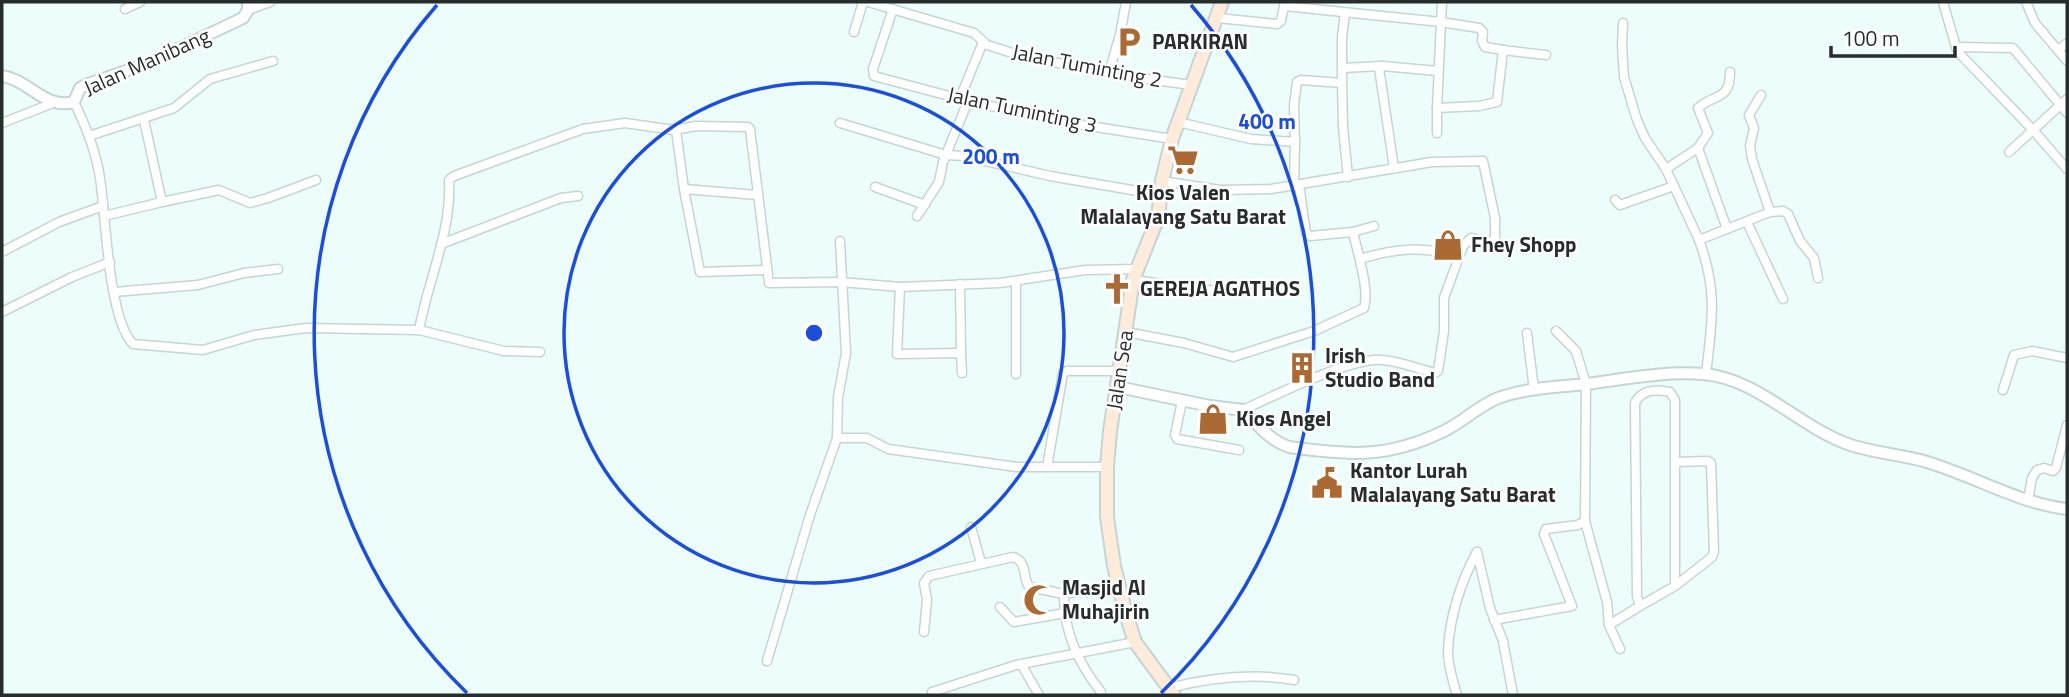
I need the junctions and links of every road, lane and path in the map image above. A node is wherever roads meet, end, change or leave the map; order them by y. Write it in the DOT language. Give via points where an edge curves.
graph roads {
  1 [pos="137,2"];
  2 [pos="270,2"];
  3 [pos="865,2"];
  4 [pos="1126,2"];
  5 [pos="1222,2"];
  6 [pos="1442,2"];
  7 [pos="1943,2"];
  8 [pos="2026,2"];
  9 [pos="1285,4"];
  10 [pos="248,6"];
  11 [pos="125,9"];
  12 [pos="893,9"];
  13 [pos="1345,13"];
  14 [pos="1217,18"];
  15 [pos="1441,22"];
  16 [pos="1623,23"];
  17 [pos="853,32"];
  18 [pos="983,41"];
  19 [pos="2067,43"];
  20 [pos="1956,47"];
  21 [pos="1503,50"];
  22 [pos="2058,50"];
  23 [pos="1546,55"];
  24 [pos="273,61"];
  25 [pos="2067,61"];
  26 [pos="1382,66"];
  27 [pos="1342,68"];
  28 [pos="1438,71"];
  29 [pos="1108,72"];
  30 [pos="1730,72"];
  31 [pos="2,76"];
  32 [pos="1342,83"];
  33 [pos="1191,85"];
  34 [pos="1761,95"];
  35 [pos="964,100"];
  36 [pos="74,102"];
  37 [pos="2064,102"];
  38 [pos="53,103"];
  39 [pos="1437,108"];
  40 [pos="2067,113"];
  41 [pos="144,120"];
  42 [pos="2,122"];
  43 [pos="1178,122"];
  44 [pos="840,123"];
  45 [pos="676,130"];
  46 [pos="2033,130"];
  47 [pos="1437,133"];
  48 [pos="89,136"];
  49 [pos="1172,139"];
  50 [pos="1295,142"];
  51 [pos="1698,148"];
  52 [pos="2009,152"];
  53 [pos="946,155"];
  54 [pos="1394,168"];
  55 [pos="1666,169"];
  56 [pos="2067,169"];
  57 [pos="1348,177"];
  58 [pos="316,180"];
  59 [pos="1162,181"];
  60 [pos="1296,186"];
  61 [pos="1674,186"];
  62 [pos="875,187"];
  63 [pos="684,188"];
  64 [pos="757,195"];
  65 [pos="1161,195"];
  66 [pos="578,196"];
  67 [pos="1615,200"];
  68 [pos="162,202"];
  69 [pos="925,205"];
  70 [pos="103,206"];
  71 [pos="1770,212"];
  72 [pos="104,216"];
  73 [pos="917,216"];
  74 [pos="1747,222"];
  75 [pos="1374,226"];
  76 [pos="1727,229"];
  77 [pos="1353,232"];
  78 [pos="1699,240"];
  79 [pos="839,241"];
  80 [pos="440,243"];
  81 [pos="2,252"];
  82 [pos="1360,259"];
  83 [pos="1457,259"];
  84 [pos="110,262"];
  85 [pos="278,269"];
  86 [pos="766,270"];
  87 [pos="1135,275"];
  88 [pos="1818,278"];
  89 [pos="841,282"];
  90 [pos="1016,282"];
  91 [pos="960,285"];
  92 [pos="900,287"];
  93 [pos="1231,291"];
  94 [pos="114,292"];
  95 [pos="1783,299"];
  96 [pos="2,312"];
  97 [pos="419,330"];
  98 [pos="1556,331"];
  99 [pos="1126,332"];
  100 [pos="1527,333"];
  101 [pos="540,352"];
  102 [pos="961,353"];
  103 [pos="2067,358"];
  104 [pos="1120,371"];
  105 [pos="962,373"];
  106 [pos="1016,374"];
  107 [pos="1706,374"];
  108 [pos="1657,375"];
  109 [pos="1586,384"];
  110 [pos="1118,387"];
  111 [pos="1534,390"];
  112 [pos="2003,390"];
  113 [pos="1655,391"];
  114 [pos="1182,401"];
  115 [pos="1243,410"];
  116 [pos="2067,425"];
  117 [pos="838,438"];
  118 [pos="1239,450"];
  119 [pos="1675,462"];
  120 [pos="1047,467"];
  121 [pos="1107,467"];
  122 [pos="2028,500"];
  123 [pos="2067,509"];
  124 [pos="1585,521"];
  125 [pos="971,527"];
  126 [pos="981,564"];
  127 [pos="1119,586"];
  128 [pos="1675,586"];
  129 [pos="1063,594"];
  130 [pos="1640,606"];
  131 [pos="1000,607"];
  132 [pos="1065,613"];
  133 [pos="1494,620"];
  134 [pos="1609,625"];
  135 [pos="924,632"];
  136 [pos="1135,642"];
  137 [pos="1620,649"];
  138 [pos="1076,655"];
  139 [pos="767,661"];
  140 [pos="1021,664"];
  141 [pos="1294,680"];
  142 [pos="932,692"];
  143 [pos="1101,692"];
  144 [pos="1172,692"];
  145 [pos="1039,695"];
  146 [pos="1457,695"];
  147 [pos="1514,695"];
  1 -- 11 [label="street"];
  2 -- 10 [label="street"];
  3 -- 12 [label="street, Jalan Tuminting 2"];
  3 -- 17 [label="street"];
  4 -- 29 [label="street"];
  5 -- 14 [label="main road, Jalan Sea"];
  6 -- 15 [label="street"];
  7 -- 20 [label="street"];
  8 -- 22 [label="street" via="2033,20"];
  9 -- 13 [label="street"];
  9 -- 14 [label="street" via="1278,24"];
  10 -- 36 [label="street, Jalan Manibang" via="238,20 146,64 80,88"];
  12 -- 18 [label="street, Jalan Tuminting 2" via="974,33"];
  12 -- 35 [label="street, Jalan Tuminting 3" via="873,75"];
  13 -- 15 [label="street"];
  13 -- 27 [label="street"];
  14 -- 33 [label="main road, Jalan Sea"];
  15 -- 21 [label="street" via="1479,28 1483,45"];
  15 -- 28 [label="street"];
  16 -- 55 [label="street" via="1624,77 1641,130"];
  18 -- 29 [label="street, Jalan Tuminting 2" via="1022,56"];
  18 -- 35 [label="street"];
  19 -- 22 [label="street"];
  20 -- 37 [label="street" via="2013,48"];
  20 -- 46 [label="street"];
  21 -- 23 [label="street"];
  21 -- 39 [label="street" via="1497,102"];
  22 -- 25 [label="street"];
  24 -- 41 [label="street" via="207,80 177,107"];
  26 -- 27 [label="street"];
  26 -- 28 [label="street"];
  26 -- 54 [label="street"];
  27 -- 32 [label="street"];
  28 -- 39 [label="street"];
  29 -- 33 [label="street, Jalan Tuminting 2"];
  30 -- 51 [label="street" via="1727,90 1698,108 1708,133"];
  31 -- 38 [label="street"];
  32 -- 50 [label="street" via="1297,82"];
  32 -- 57 [label="street"];
  33 -- 43 [label="main road, Jalan Sea"];
  34 -- 71 [label="street" via="1749,115 1754,128 1750,146"];
  35 -- 49 [label="street, Jalan Tuminting 3"];
  35 -- 53 [label="street"];
  36 -- 38 [label="street, Jalan Manibang"];
  36 -- 48 [label="street"];
  37 -- 40 [label="street"];
  37 -- 46 [label="street"];
  38 -- 42 [label="street"];
  39 -- 47 [label="street"];
  41 -- 48 [label="street"];
  41 -- 68 [label="street"];
  43 -- 49 [label="main road, Jalan Sea"];
  43 -- 50 [label="street" via="1233,136"];
  44 -- 53 [label="street"];
  45 -- 63 [label="street"];
  45 -- 64 [label="street" via="696,125 748,127"];
  45 -- 80 [label="street" via="625,123 583,129 454,176 449,180 450,198"];
  46 -- 52 [label="street"];
  46 -- 56 [label="street"];
  48 -- 70 [label="street"];
  49 -- 59 [label="main road, Jalan Sea"];
  50 -- 60 [label="street"];
  51 -- 55 [label="street"];
  51 -- 76 [label="street"];
  53 -- 65 [label="street"];
  53 -- 69 [label="street" via="939,182"];
  54 -- 57 [label="street"];
  54 -- 83 [label="street" via="1483,160 1495,241 1468,239"];
  55 -- 61 [label="street"];
  57 -- 60 [label="street"];
  58 -- 68 [label="street" via="250,202 219,190"];
  59 -- 60 [label="street" via="1220,190"];
  59 -- 65 [label="main road, Jalan Sea"];
  60 -- 77 [label="street" via="1306,233"];
  61 -- 67 [label="street" via="1620,205"];
  61 -- 78 [label="street"];
  62 -- 69 [label="street"];
  63 -- 64 [label="street"];
  63 -- 86 [label="street" via="700,272"];
  64 -- 86 [label="street"];
  65 -- 87 [label="main road, Jalan Sea" via="1158,217"];
  66 -- 80 [label="street" via="561,198"];
  68 -- 72 [label="street"];
  69 -- 73 [label="street"];
  70 -- 72 [label="street"];
  70 -- 81 [label="street" via="59,222"];
  71 -- 74 [label="street"];
  71 -- 88 [label="street" via="1788,214 1814,258"];
  72 -- 84 [label="street"];
  74 -- 76 [label="street"];
  74 -- 95 [label="street"];
  75 -- 77 [label="street"];
  76 -- 78 [label="street"];
  77 -- 82 [label="street"];
  78 -- 107 [label="street" via="1713,296"];
  79 -- 89 [label="street"];
  80 -- 97 [label="street"];
  82 -- 83 [label="street" via="1405,250 1442,252"];
  82 -- 99 [label="street" via="1364,308 1241,356 1233,358"];
  83 -- 115 [label="street" via="1444,298 1437,372 1372,360"];
  84 -- 94 [label="street"];
  84 -- 96 [label="street"];
  85 -- 94 [label="street" via="198,285"];
  86 -- 89 [label="street" via="769,283"];
  87 -- 90 [label="street" via="1101,268"];
  87 -- 93 [label="street"];
  87 -- 99 [label="main road, Jalan Sea"];
  89 -- 92 [label="street"];
  89 -- 117 [label="street" via="846,353 838,397"];
  90 -- 91 [label="street"];
  90 -- 106 [label="street"];
  91 -- 92 [label="street"];
  91 -- 102 [label="street"];
  92 -- 102 [label="street" via="897,354"];
  94 -- 97 [label="street" via="128,339 145,347 210,349 254,335 306,328"];
  97 -- 101 [label="street" via="504,351"];
  98 -- 109 [label="street" via="1576,351"];
  99 -- 104 [label="main road, Jalan Sea"];
  100 -- 111 [label="street"];
  102 -- 105 [label="street"];
  103 -- 112 [label="street" via="2032,351 2014,355"];
  104 -- 110 [label="main road, Jalan Sea"];
  104 -- 120 [label="street" via="1063,373"];
  107 -- 108 [label="street"];
  107 -- 122 [label="street" via="1744,386 1844,442 1926,461"];
  108 -- 109 [label="street"];
  108 -- 113 [label="street"];
  109 -- 111 [label="street"];
  109 -- 124 [label="street"];
  110 -- 114 [label="street"];
  110 -- 121 [label="main road, Jalan Sea"];
  111 -- 115 [label="street" via="1498,398 1443,432 1378,453 1279,444"];
  113 -- 119 [label="street" via="1673,394 1675,400"];
  113 -- 130 [label="street" via="1639,396 1635,403"];
  114 -- 115 [label="street"];
  114 -- 118 [label="street" via="1177,439"];
  116 -- 122 [label="street" via="2056,468 2037,470"];
  117 -- 120 [label="street" via="867,438 888,449 920,455"];
  117 -- 139 [label="street"];
  119 -- 128 [label="street"];
  119 -- 128 [label="street" via="1711,463 1714,547 1712,557"];
  120 -- 121 [label="street"];
  121 -- 127 [label="main road, Jalan Sea" via="1107,517"];
  122 -- 123 [label="street"];
  124 -- 133 [label="street" via="1546,529 1544,534 1572,606"];
  124 -- 134 [label="street"];
  125 -- 126 [label="street"];
  126 -- 129 [label="street" via="1018,557 1029,587"];
  126 -- 135 [label="street" via="925,580"];
  127 -- 129 [label="street"];
  127 -- 136 [label="main road, Jalan Sea"];
  128 -- 130 [label="street"];
  129 -- 132 [label="street"];
  130 -- 134 [label="street"];
  131 -- 132 [label="street" via="1014,622"];
  132 -- 138 [label="street"];
  133 -- 146 [label="street" via="1477,552 1455,607 1449,642"];
  133 -- 147 [label="street"];
  134 -- 137 [label="street"];
  136 -- 138 [label="street"];
  136 -- 144 [label="main road, Jalan Sea"];
  138 -- 140 [label="street"];
  138 -- 143 [label="street"];
  140 -- 142 [label="street"];
  140 -- 145 [label="street"];
  141 -- 144 [label="street" via="1214,680"];
}
